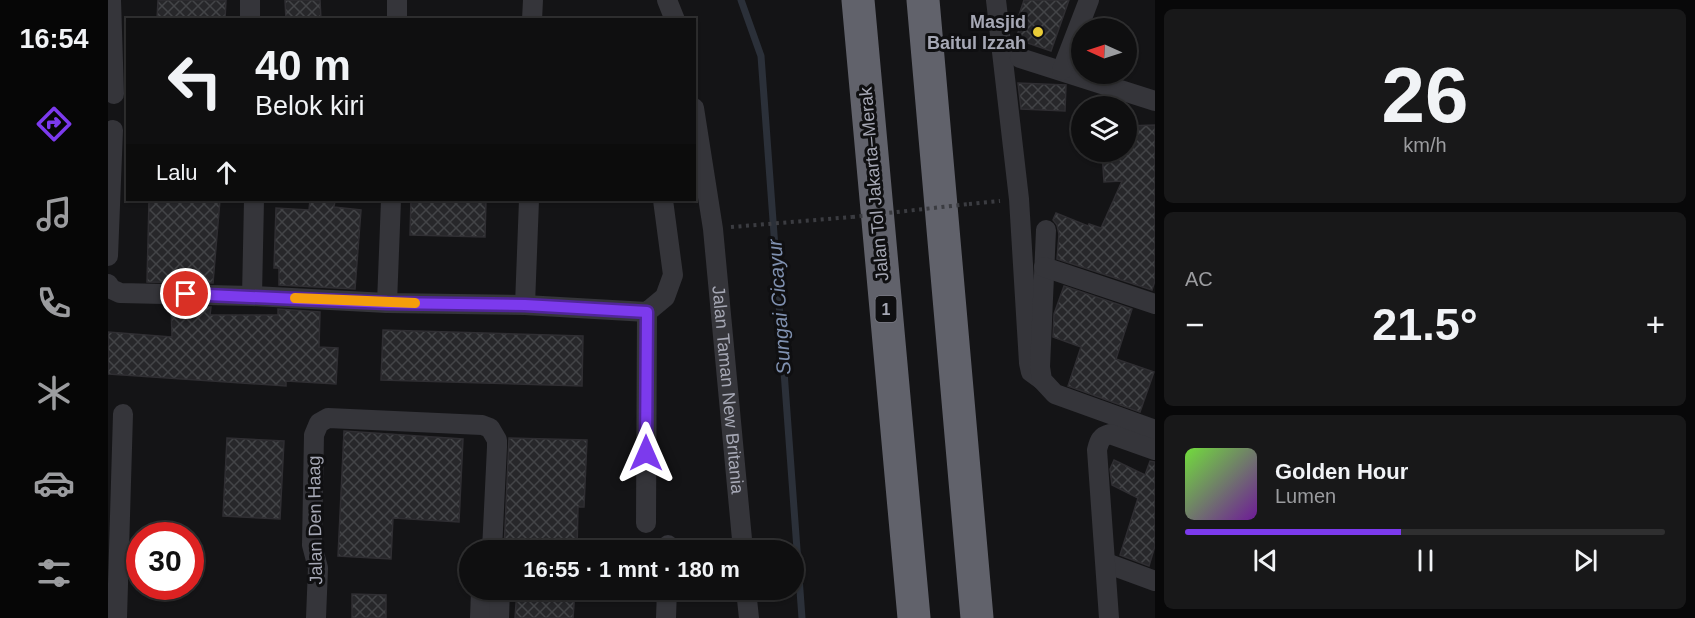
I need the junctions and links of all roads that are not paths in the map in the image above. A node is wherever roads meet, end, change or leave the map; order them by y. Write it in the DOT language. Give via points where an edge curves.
graph roads {
  1 [pos="111,0"];
  2 [pos="250,0"];
  3 [pos="397,0"];
  4 [pos="533,0"];
  5 [pos="667,0"];
  6 [pos="858,0"];
  7 [pos="922,0"];
  8 [pos="996,0"];
  9 [pos="1089,0"];
  10 [pos="250,18"];
  11 [pos="397,18"];
  12 [pos="532,18"];
  13 [pos="674,18"];
  14 [pos="1020,58"];
  15 [pos="1062,70"];
  16 [pos="116,97"];
  17 [pos="1155,101"];
  18 [pos="696,120"];
  19 [pos="116,128"];
  20 [pos="698,154"];
  21 [pos="254,201"];
  22 [pos="391,201"];
  23 [pos="530,201"];
  24 [pos="663,201"];
  25 [pos="1046,230"];
  26 [pos="108,256"];
  27 [pos="1044,267"];
  28 [pos="108,284"];
  29 [pos="252,296"];
  30 [pos="387,303"];
  31 [pos="1155,304"];
  32 [pos="525,305"];
  33 [pos="647,312"];
  34 [pos="1041,380"];
  35 [pos="123,414"];
  36 [pos="1155,430"];
  37 [pos="1155,450"];
  38 [pos="646,523"];
  39 [pos="492,540"];
  40 [pos="741,540"];
  41 [pos="1106,563"];
  42 [pos="1155,580"];
  43 [pos="481,600"];
  44 [pos="500,600"];
  45 [pos="667,600"];
  46 [pos="747,600"];
  47 [pos="117,618"];
  48 [pos="316,618"];
  49 [pos="480,618"];
  50 [pos="499,618"];
  51 [pos="666,618"];
  52 [pos="749,618"];
  53 [pos="914,618"];
  54 [pos="977,618"];
  55 [pos="1109,618"];
  1 -- 16 [label="street"];
  2 -- 10 [label="street"];
  3 -- 11 [label="street"];
  4 -- 12 [label="street"];
  5 -- 13 [label="street"];
  6 -- 53 [label="highway, Jalan Tol Jakarta–Merak / 1"];
  7 -- 54 [label="highway"];
  8 -- 34 [label="street" via="1018,199 1029,363 1031,372"];
  9 -- 15 [label="street"];
  14 -- 15 [label="street"];
  15 -- 17 [label="street"];
  18 -- 20 [label="street, Jalan Taman New Britania"];
  19 -- 26 [label="street"];
  20 -- 40 [label="street, Jalan Taman New Britania" via="712,229"];
  21 -- 29 [label="street"];
  22 -- 30 [label="street"];
  23 -- 32 [label="street"];
  24 -- 33 [label="street" via="674,275 665,297"];
  25 -- 27 [label="street"];
  27 -- 31 [label="street"];
  27 -- 34 [label="street"];
  28 -- 29 [label="street" via="120,293"];
  29 -- 30 [label="street"];
  30 -- 32 [label="street"];
  32 -- 33 [label="street"];
  33 -- 38 [label="street"];
  34 -- 36 [label="street" via="1054,394"];
  35 -- 47 [label="street"];
  37 -- 41 [label="street" via="1110,434 1098,442"];
  39 -- 48 [label="street, Jalan Den Haag" via="497,447 490,428 328,418 319,423 314,435 312,545 318,568"];
  41 -- 42 [label="street"];
  41 -- 55 [label="street"];
  43 -- 49 [label="street"];
  44 -- 50 [label="street"];
  45 -- 51 [label="street"];
  46 -- 52 [label="street"];
}
